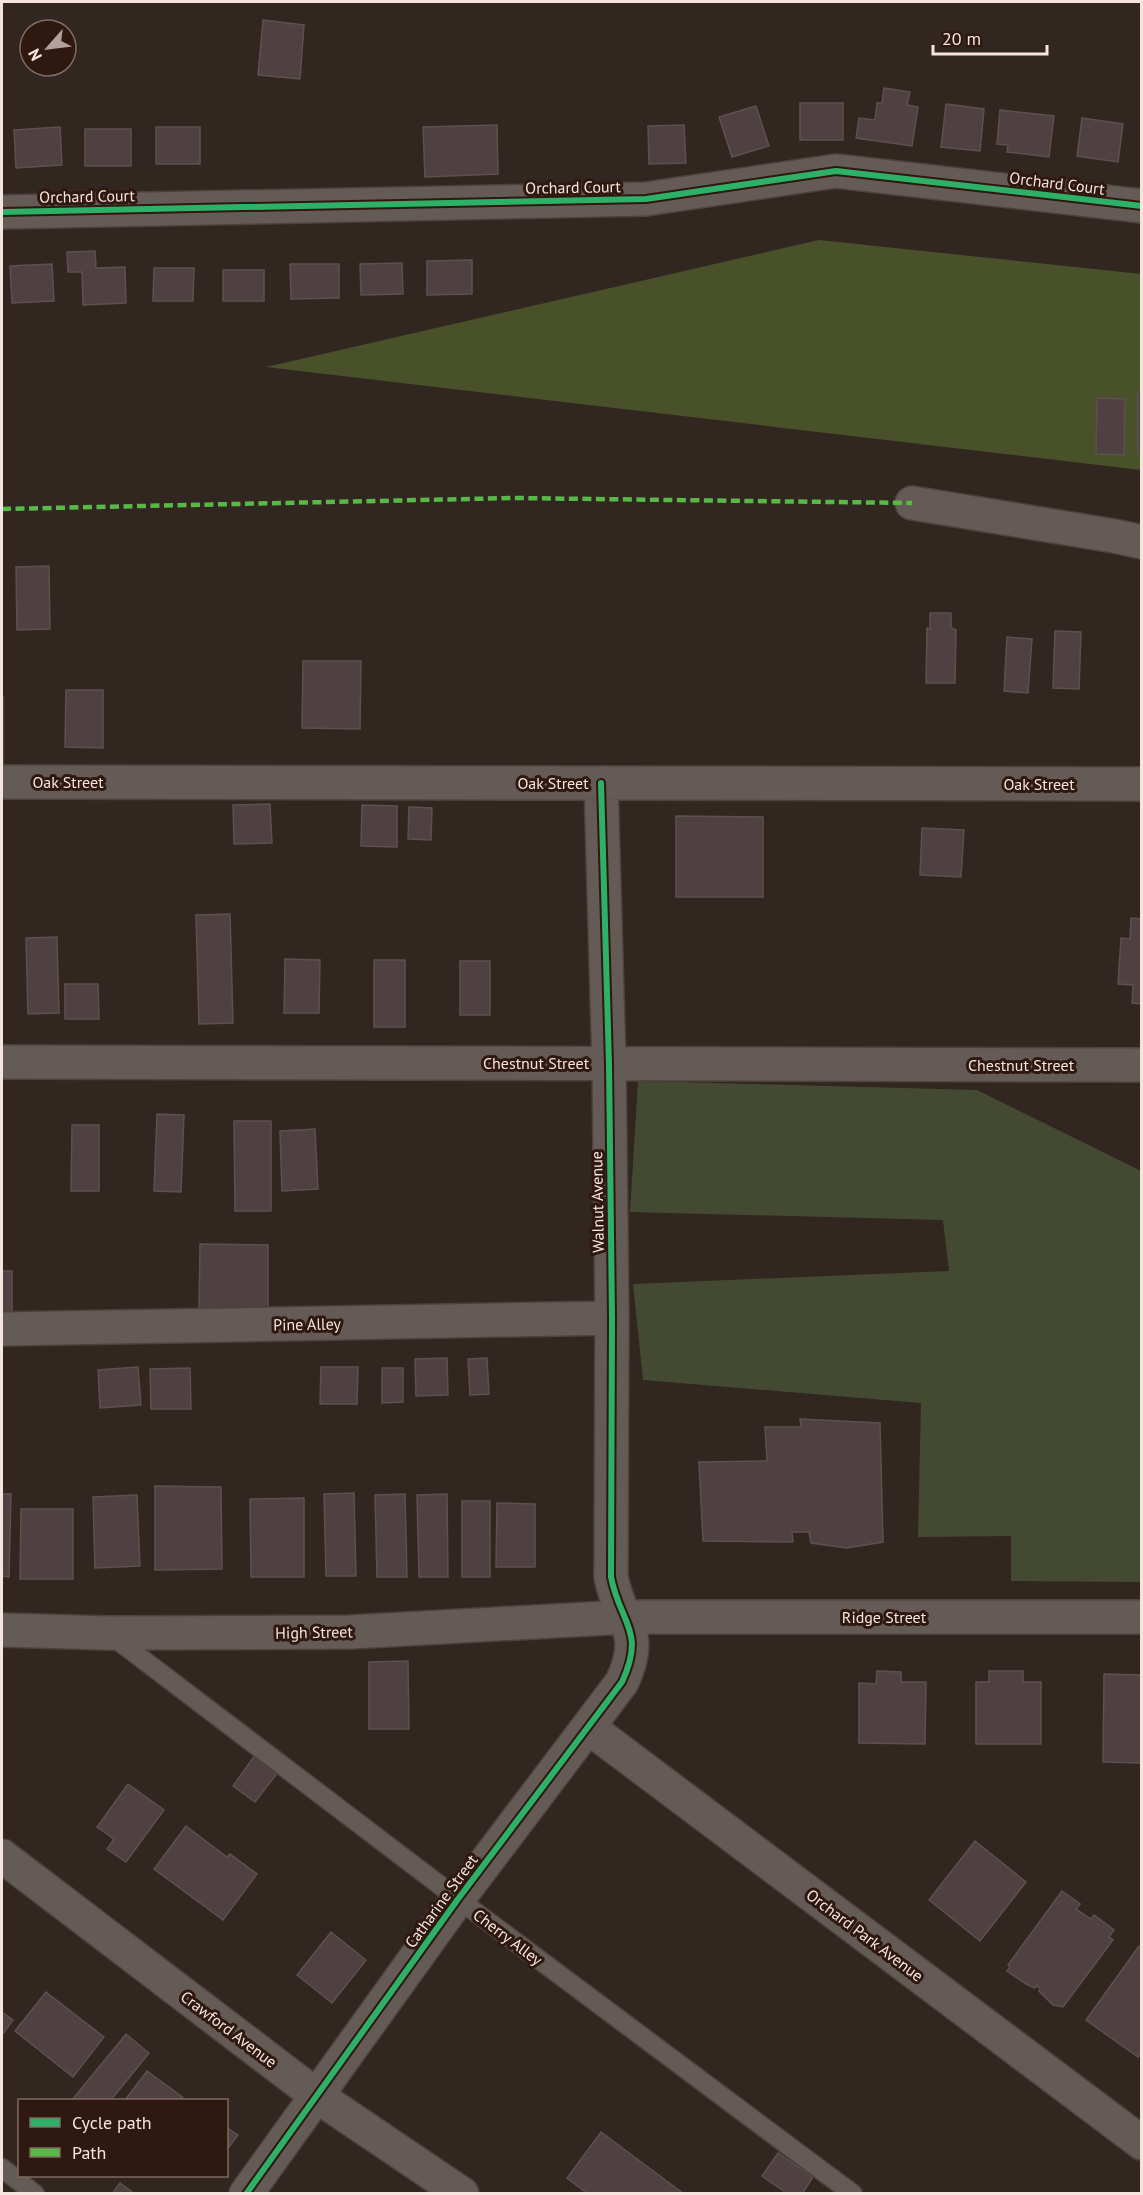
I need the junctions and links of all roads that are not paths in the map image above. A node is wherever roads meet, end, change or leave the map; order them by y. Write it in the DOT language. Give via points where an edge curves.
graph roads {
  1 [pos="1142,206"];
  2 [pos="2,212"];
  3 [pos="912,503"];
  4 [pos="1142,542"];
  5 [pos="2,782"];
  6 [pos="601,783"];
  7 [pos="1142,784"];
  8 [pos="2,1062"];
  9 [pos="609,1064"];
  10 [pos="1142,1065"];
  11 [pos="612,1318"];
  12 [pos="2,1329"];
  13 [pos="626,1617"];
  14 [pos="1142,1617"];
  15 [pos="2,1630"];
  16 [pos="108,1633"];
  17 [pos="588,1727"];
  18 [pos="2,1856"];
  19 [pos="458,1899"];
  20 [pos="317,2096"];
  21 [pos="1142,2143"];
  22 [pos="2,2168"];
  23 [pos="35,2193"];
  24 [pos="246,2193"];
  25 [pos="462,2193"];
  26 [pos="854,2193"];
  1 -- 2 [label="street, Orchard Court" via="836,171 646,199"];
  3 -- 4 [label="street"];
  5 -- 6 [label="street, Oak Street"];
  6 -- 7 [label="street, Oak Street"];
  6 -- 9 [label="street, Walnut Avenue"];
  8 -- 9 [label="street, Chestnut Street"];
  9 -- 10 [label="street, Chestnut Street"];
  9 -- 11 [label="street, Walnut Avenue"];
  11 -- 12 [label="street, Pine Alley"];
  11 -- 13 [label="street, Walnut Avenue" via="611,1577"];
  13 -- 14 [label="street, Ridge Street"];
  13 -- 16 [label="street, High Street" via="351,1632"];
  13 -- 17 [label="street, Catharine Street" via="634,1643 629,1668"];
  15 -- 16 [label="street, High Street"];
  16 -- 19 [label="lane, Cherry Alley"];
  17 -- 19 [label="street, Catharine Street"];
  17 -- 21 [label="street, Orchard Park Avenue"];
  18 -- 20 [label="street, Crawford Avenue"];
  19 -- 20 [label="street, Catharine Street"];
  19 -- 26 [label="lane, Cherry Alley"];
  20 -- 24 [label="street, Catharine Street"];
  20 -- 25 [label="street, Crawford Avenue"];
  22 -- 23 [label="lane"];
}
